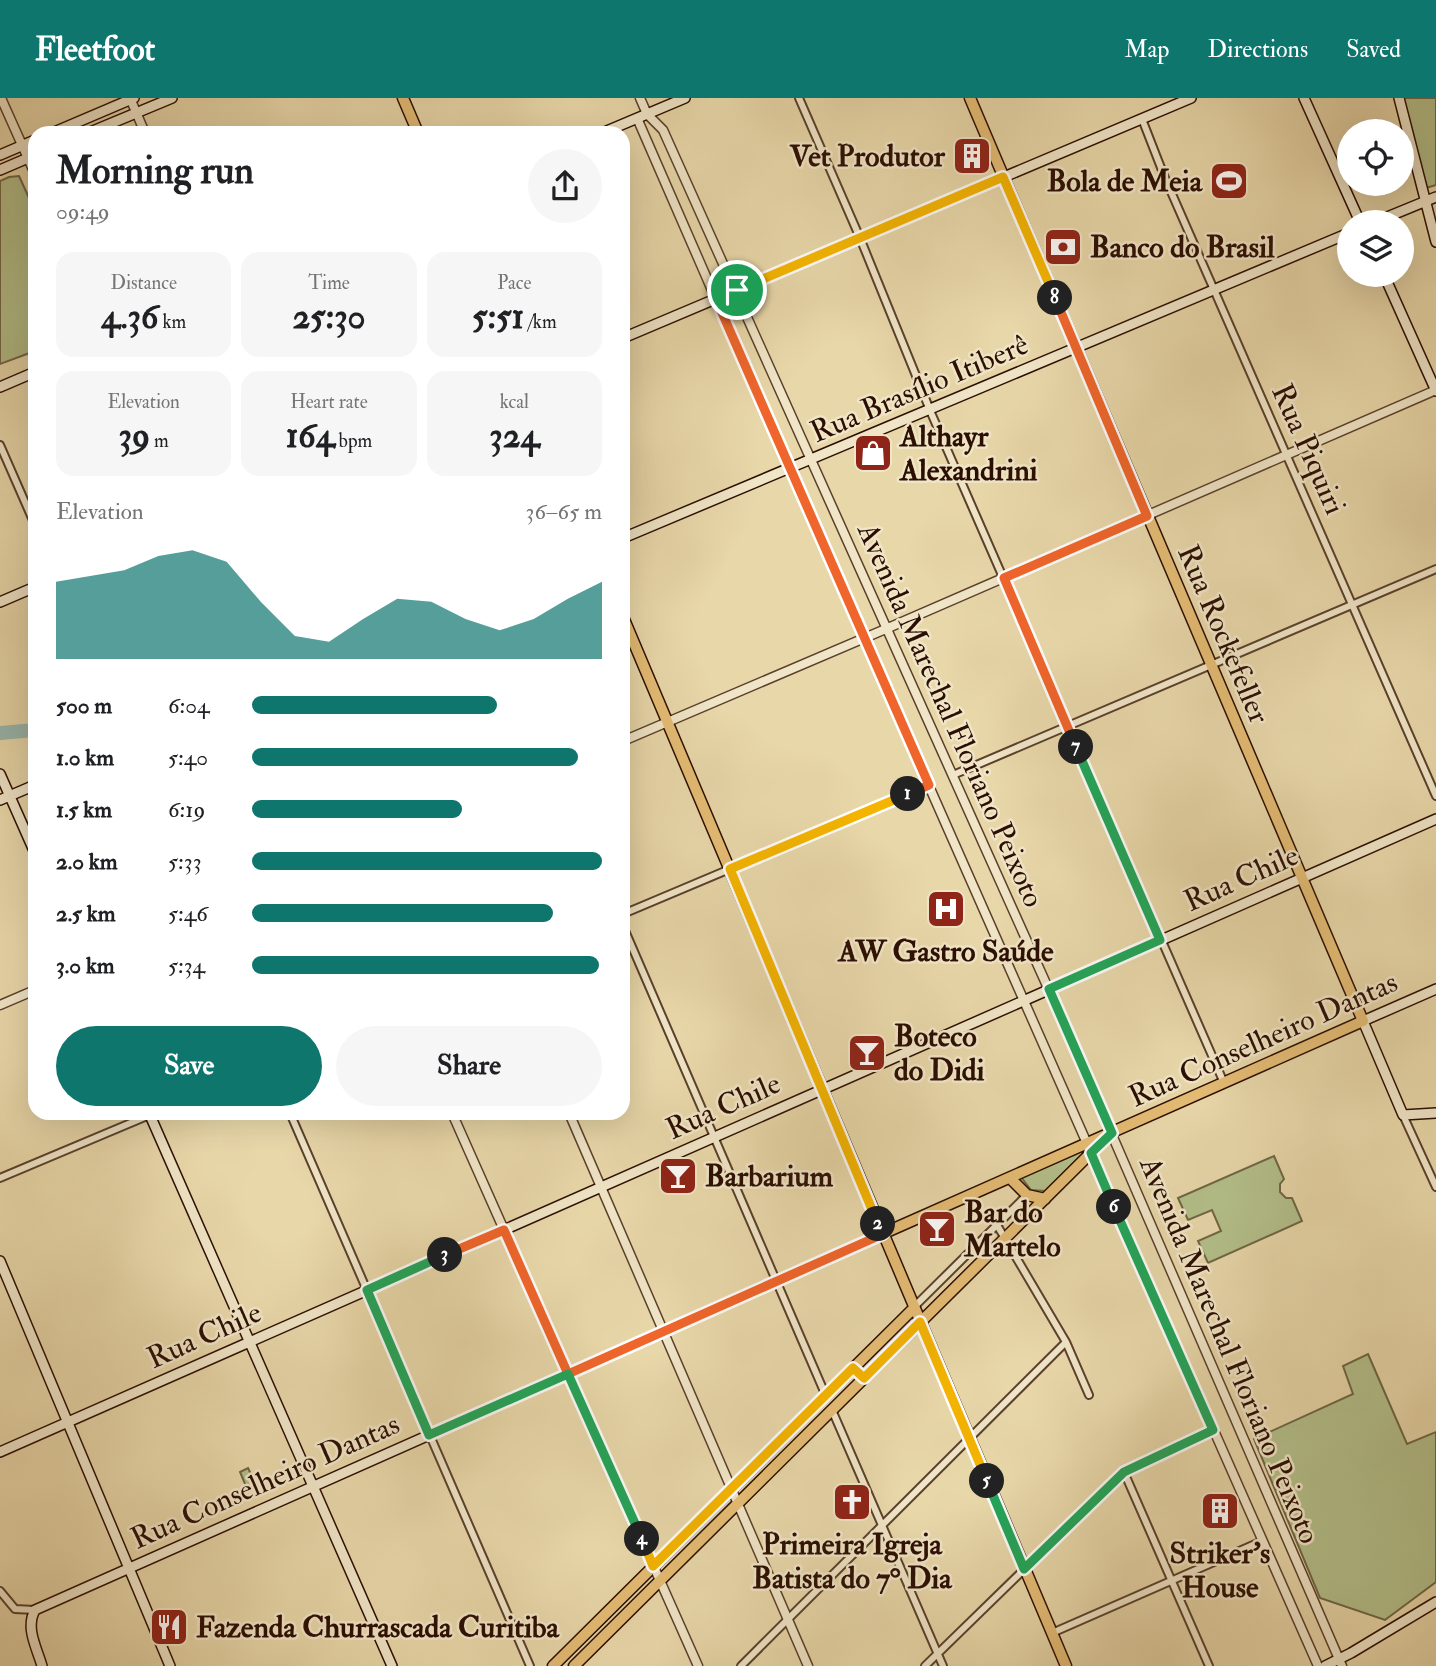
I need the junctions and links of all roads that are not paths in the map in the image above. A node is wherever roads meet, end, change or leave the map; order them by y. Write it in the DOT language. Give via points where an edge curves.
graph roads {
  1 [pos="1,98"];
  2 [pos="172,98"];
  3 [pos="403,98"];
  4 [pos="640,98"];
  5 [pos="685,98"];
  6 [pos="799,98"];
  7 [pos="970,98"];
  8 [pos="1191,98"];
  9 [pos="1304,98"];
  10 [pos="1399,98"];
  11 [pos="132,99"];
  12 [pos="136,113"];
  13 [pos="647,114"];
  14 [pos="637,118"];
  15 [pos="1142,119"];
  16 [pos="76,123"];
  17 [pos="69,126"];
  18 [pos="74,126"];
  19 [pos="105,126"];
  20 [pos="142,126"];
  21 [pos="415,126"];
  22 [pos="618,126"];
  23 [pos="28,143"];
  24 [pos="22,145"];
  25 [pos="28,152"];
  26 [pos="0,155"];
  27 [pos="28,159"];
  28 [pos="0,170"];
  29 [pos="1003,177"];
  30 [pos="1436,197"];
  31 [pos="1426,201"];
  32 [pos="1355,210"];
  33 [pos="1404,210"];
  34 [pos="860,238"];
  35 [pos="1337,238"];
  36 [pos="1436,242"];
  37 [pos="1389,287"];
  38 [pos="737,290"];
  39 [pos="1214,290"];
  40 [pos="716,299"];
  41 [pos="630,335"];
  42 [pos="1076,348"];
  43 [pos="28,375"];
  44 [pos="0,387"];
  45 [pos="1436,391"];
  46 [pos="930,409"];
  47 [pos="0,445"];
  48 [pos="1287,455"];
  49 [pos="811,459"];
  50 [pos="790,468"];
  51 [pos="28,510"];
  52 [pos="1147,516"];
  53 [pos="630,535"];
  54 [pos="1436,569"];
  55 [pos="1004,578"];
  56 [pos="28,590"];
  57 [pos="0,602"];
  58 [pos="1353,606"];
  59 [pos="888,628"];
  60 [pos="630,634"];
  61 [pos="864,639"];
  62 [pos="1212,666"];
  63 [pos="667,722"];
  64 [pos="1067,727"];
  65 [pos="630,738"];
  66 [pos="0,774"];
  67 [pos="953,775"];
  68 [pos="929,785"];
  69 [pos="28,788"];
  70 [pos="10,796"];
  71 [pos="1436,796"];
  72 [pos="0,800"];
  73 [pos="1436,818"];
  74 [pos="28,837"];
  75 [pos="730,869"];
  76 [pos="1302,878"];
  77 [pos="630,911"];
  78 [pos="1160,940"];
  79 [pos="630,942"];
  80 [pos="1049,989"];
  81 [pos="1436,989"];
  82 [pos="28,993"];
  83 [pos="1023,1001"];
  84 [pos="0,1005"];
  85 [pos="1363,1021"];
  86 [pos="1224,1083"];
  87 [pos="823,1089"];
  88 [pos="1436,1112"];
  89 [pos="1403,1115"];
  90 [pos="135,1120"];
  91 [pos="154,1120"];
  92 [pos="293,1120"];
  93 [pos="455,1120"];
  94 [pos="572,1120"];
  95 [pos="1112,1133"];
  96 [pos="714,1137"];
  97 [pos="1089,1148"];
  98 [pos="0,1178"];
  99 [pos="1010,1178"];
  100 [pos="601,1187"];
  101 [pos="1436,1187"];
  102 [pos="1027,1195"];
  103 [pos="1045,1199"];
  104 [pos="997,1225"];
  105 [pos="504,1230"];
  106 [pos="883,1234"];
  107 [pos="1006,1238"];
  108 [pos="0,1261"];
  109 [pos="776,1281"];
  110 [pos="367,1290"];
  111 [pos="914,1308"];
  112 [pos="920,1322"];
  113 [pos="663,1331"];
  114 [pos="250,1342"];
  115 [pos="1066,1342"];
  116 [pos="853,1368"];
  117 [pos="568,1374"];
  118 [pos="864,1378"];
  119 [pos="1089,1395"];
  120 [pos="826,1396"];
  121 [pos="832,1410"];
  122 [pos="68,1422"];
  123 [pos="1213,1430"];
  124 [pos="429,1435"];
  125 [pos="969,1439"];
  126 [pos="771,1449"];
  127 [pos="0,1452"];
  128 [pos="781,1461"];
  129 [pos="1124,1472"];
  130 [pos="313,1486"];
  131 [pos="731,1489"];
  132 [pos="737,1504"];
  133 [pos="882,1526"];
  134 [pos="1262,1541"];
  135 [pos="653,1566"];
  136 [pos="129,1568"];
  137 [pos="1024,1569"];
  138 [pos="660,1580"];
  139 [pos="1171,1581"];
  140 [pos="0,1591"];
  141 [pos="1436,1602"];
  142 [pos="616,1603"];
  143 [pos="35,1610"];
  144 [pos="621,1619"];
  145 [pos="788,1619"];
  146 [pos="1052,1633"];
  147 [pos="1341,1663"];
  148 [pos="42,1666"];
  149 [pos="170,1666"];
  150 [pos="392,1666"];
  151 [pos="530,1666"];
  152 [pos="553,1666"];
  153 [pos="574,1666"];
  154 [pos="698,1666"];
  155 [pos="741,1666"];
  156 [pos="808,1666"];
  157 [pos="925,1666"];
  158 [pos="943,1666"];
  159 [pos="1066,1666"];
  160 [pos="1209,1666"];
  161 [pos="1318,1666"];
  162 [pos="1325,1666"];
  1 -- 24 [label="street"];
  2 -- 12 [label="main road"];
  3 -- 21 [label="main road"];
  4 -- 13 [label="street, Avenida Marechal Floriano Peixoto"];
  5 -- 13 [label="main road"];
  6 -- 34 [label="street"];
  7 -- 29 [label="main road, Rua Rockefeller"];
  8 -- 15 [label="main road"];
  9 -- 32 [label="main road"];
  10 -- 31 [label="main road"];
  11 -- 12 [label="street"];
  11 -- 16 [label="main road"];
  12 -- 19 [label="main road"];
  12 -- 20 [label="street"];
  13 -- 14 [label="main road"];
  13 -- 38 [label="street, Avenida Marechal Floriano Peixoto" via="663,130"];
  14 -- 22 [label="main road"];
  14 -- 40 [label="street, Avenida Marechal Floriano Peixoto"];
  15 -- 29 [label="main road"];
  15 -- 39 [label="street, Rua Piquiri"];
  16 -- 17 [label="main road"];
  16 -- 18 [label="main road"];
  23 -- 24 [label="main road"];
  24 -- 25 [label="street"];
  24 -- 26 [label="main road"];
  27 -- 28 [label="main road"];
  29 -- 34 [label="main road"];
  29 -- 42 [label="main road, Rua Rockefeller"];
  30 -- 31 [label="main road"];
  31 -- 33 [label="main road"];
  31 -- 36 [label="main road"];
  34 -- 38 [label="main road"];
  34 -- 46 [label="street"];
  35 -- 39 [label="main road, Rua Brasílio Itiberê"];
  37 -- 45 [label="main road"];
  38 -- 40 [label="main road"];
  38 -- 49 [label="street, Avenida Marechal Floriano Peixoto"];
  39 -- 42 [label="main road, Rua Brasílio Itiberê"];
  39 -- 48 [label="street, Rua Piquiri"];
  40 -- 41 [label="main road"];
  40 -- 50 [label="street, Avenida Marechal Floriano Peixoto"];
  42 -- 46 [label="main road, Rua Brasílio Itiberê"];
  42 -- 52 [label="main road, Rua Rockefeller"];
  43 -- 44 [label="main road"];
  45 -- 48 [label="street"];
  46 -- 49 [label="main road, Rua Brasílio Itiberê"];
  46 -- 55 [label="street"];
  47 -- 51 [label="street"];
  48 -- 52 [label="street"];
  48 -- 58 [label="street, Rua Piquiri"];
  49 -- 50 [label="main road, Rua Brasílio Itiberê"];
  49 -- 59 [label="street, Avenida Marechal Floriano Peixoto"];
  50 -- 53 [label="main road, Rua Brasílio Itiberê"];
  50 -- 61 [label="street, Avenida Marechal Floriano Peixoto"];
  52 -- 55 [label="street"];
  52 -- 62 [label="main road, Rua Rockefeller"];
  54 -- 58 [label="street"];
  55 -- 59 [label="street"];
  55 -- 64 [label="street"];
  56 -- 57 [label="main road"];
  58 -- 62 [label="street"];
  58 -- 71 [label="street, Rua Piquiri"];
  59 -- 61 [label="street"];
  59 -- 67 [label="street, Avenida Marechal Floriano Peixoto"];
  60 -- 63 [label="main road"];
  61 -- 63 [label="street"];
  61 -- 68 [label="street, Avenida Marechal Floriano Peixoto"];
  62 -- 64 [label="street"];
  62 -- 76 [label="main road, Rua Rockefeller"];
  63 -- 65 [label="street"];
  63 -- 75 [label="main road"];
  64 -- 67 [label="street"];
  64 -- 78 [label="street"];
  66 -- 70 [label="main road"];
  67 -- 80 [label="street, Avenida Marechal Floriano Peixoto"];
  68 -- 75 [label="street"];
  68 -- 83 [label="street, Avenida Marechal Floriano Peixoto"];
  69 -- 70 [label="main road"];
  70 -- 72 [label="main road"];
  70 -- 74 [label="main road"];
  73 -- 76 [label="main road, Rua Chile"];
  75 -- 77 [label="street"];
  75 -- 87 [label="main road"];
  76 -- 78 [label="main road, Rua Chile"];
  76 -- 85 [label="main road, Rua Rockefeller"];
  78 -- 80 [label="main road, Rua Chile"];
  78 -- 86 [label="street"];
  79 -- 96 [label="street"];
  80 -- 83 [label="main road, Rua Chile"];
  80 -- 95 [label="street, Avenida Marechal Floriano Peixoto"];
  81 -- 85 [label="main road, Rua Conselheiro Dantas"];
  82 -- 84 [label="street"];
  83 -- 87 [label="main road, Rua Chile"];
  83 -- 97 [label="street, Avenida Marechal Floriano Peixoto"];
  85 -- 86 [label="main road, Rua Conselheiro Dantas"];
  85 -- 89 [label="main road, Rua Rockefeller"];
  86 -- 95 [label="main road, Rua Conselheiro Dantas"];
  87 -- 96 [label="main road, Rua Chile"];
  87 -- 106 [label="main road"];
  88 -- 89 [label="main road"];
  89 -- 101 [label="street, Rua Rockefeller"];
  90 -- 98 [label="street"];
  91 -- 114 [label="main road"];
  92 -- 110 [label="street"];
  93 -- 105 [label="street"];
  94 -- 100 [label="street"];
  95 -- 97 [label="main road, Rua Conselheiro Dantas"];
  95 -- 147 [label="street, Avenida Marechal Floriano Peixoto"];
  96 -- 100 [label="main road, Rua Chile"];
  96 -- 109 [label="street"];
  97 -- 99 [label="main road, Rua Conselheiro Dantas"];
  97 -- 103 [label="main road"];
  97 -- 123 [label="street, Avenida Marechal Floriano Peixoto"];
  99 -- 102 [label="main road"];
  99 -- 106 [label="main road, Rua Conselheiro Dantas"];
  100 -- 105 [label="main road, Rua Chile"];
  100 -- 113 [label="street"];
  102 -- 103 [label="main road"];
  102 -- 104 [label="street"];
  103 -- 107 [label="main road"];
  104 -- 107 [label="street"];
  104 -- 111 [label="street"];
  105 -- 110 [label="main road, Rua Chile"];
  105 -- 117 [label="street"];
  106 -- 109 [label="main road, Rua Conselheiro Dantas"];
  106 -- 111 [label="main road"];
  107 -- 112 [label="main road"];
  107 -- 115 [label="street"];
  108 -- 122 [label="main road"];
  109 -- 113 [label="main road, Rua Conselheiro Dantas"];
  109 -- 120 [label="street"];
  110 -- 114 [label="main road, Rua Chile"];
  110 -- 124 [label="street"];
  111 -- 112 [label="main road"];
  111 -- 116 [label="main road"];
  112 -- 118 [label="main road"];
  112 -- 125 [label="main road"];
  113 -- 117 [label="main road, Rua Conselheiro Dantas"];
  113 -- 131 [label="street"];
  114 -- 122 [label="main road, Rua Chile"];
  114 -- 130 [label="main road"];
  115 -- 119 [label="street"];
  115 -- 125 [label="street"];
  116 -- 118 [label="main road"];
  116 -- 120 [label="main road"];
  117 -- 124 [label="main road, Rua Conselheiro Dantas"];
  117 -- 135 [label="street"];
  118 -- 121 [label="main road"];
  120 -- 126 [label="main road"];
  121 -- 128 [label="main road"];
  121 -- 133 [label="street"];
  122 -- 127 [label="main road, Rua Chile"];
  122 -- 136 [label="main road"];
  123 -- 129 [label="street"];
  123 -- 134 [label="street, Avenida Marechal Floriano Peixoto"];
  124 -- 130 [label="main road, Rua Conselheiro Dantas"];
  124 -- 151 [label="street"];
  125 -- 133 [label="street"];
  125 -- 137 [label="main road"];
  126 -- 128 [label="main road"];
  126 -- 131 [label="main road"];
  128 -- 132 [label="main road"];
  129 -- 137 [label="street"];
  129 -- 139 [label="street"];
  130 -- 136 [label="main road, Rua Conselheiro Dantas"];
  130 -- 150 [label="main road"];
  131 -- 132 [label="street"];
  131 -- 135 [label="main road"];
  132 -- 138 [label="main road"];
  132 -- 145 [label="street"];
  133 -- 145 [label="street"];
  133 -- 158 [label="street"];
  134 -- 139 [label="street"];
  134 -- 161 [label="street, Avenida Marechal Floriano Peixoto"];
  135 -- 138 [label="street"];
  135 -- 142 [label="main road"];
  136 -- 143 [label="main road, Rua Conselheiro Dantas"];
  136 -- 149 [label="main road"];
  137 -- 146 [label="main road"];
  137 -- 157 [label="street"];
  138 -- 144 [label="main road"];
  138 -- 154 [label="street"];
  139 -- 146 [label="street"];
  139 -- 160 [label="street"];
  140 -- 143 [label="street" via="15,1609"];
  141 -- 147 [label="main road"];
  142 -- 144 [label="main road"];
  142 -- 152 [label="main road"];
  143 -- 148 [label="main road" via="31,1631"];
  144 -- 153 [label="main road"];
  145 -- 155 [label="street"];
  145 -- 156 [label="street"];
  146 -- 159 [label="main road"];
  147 -- 162 [label="main road"];
}
